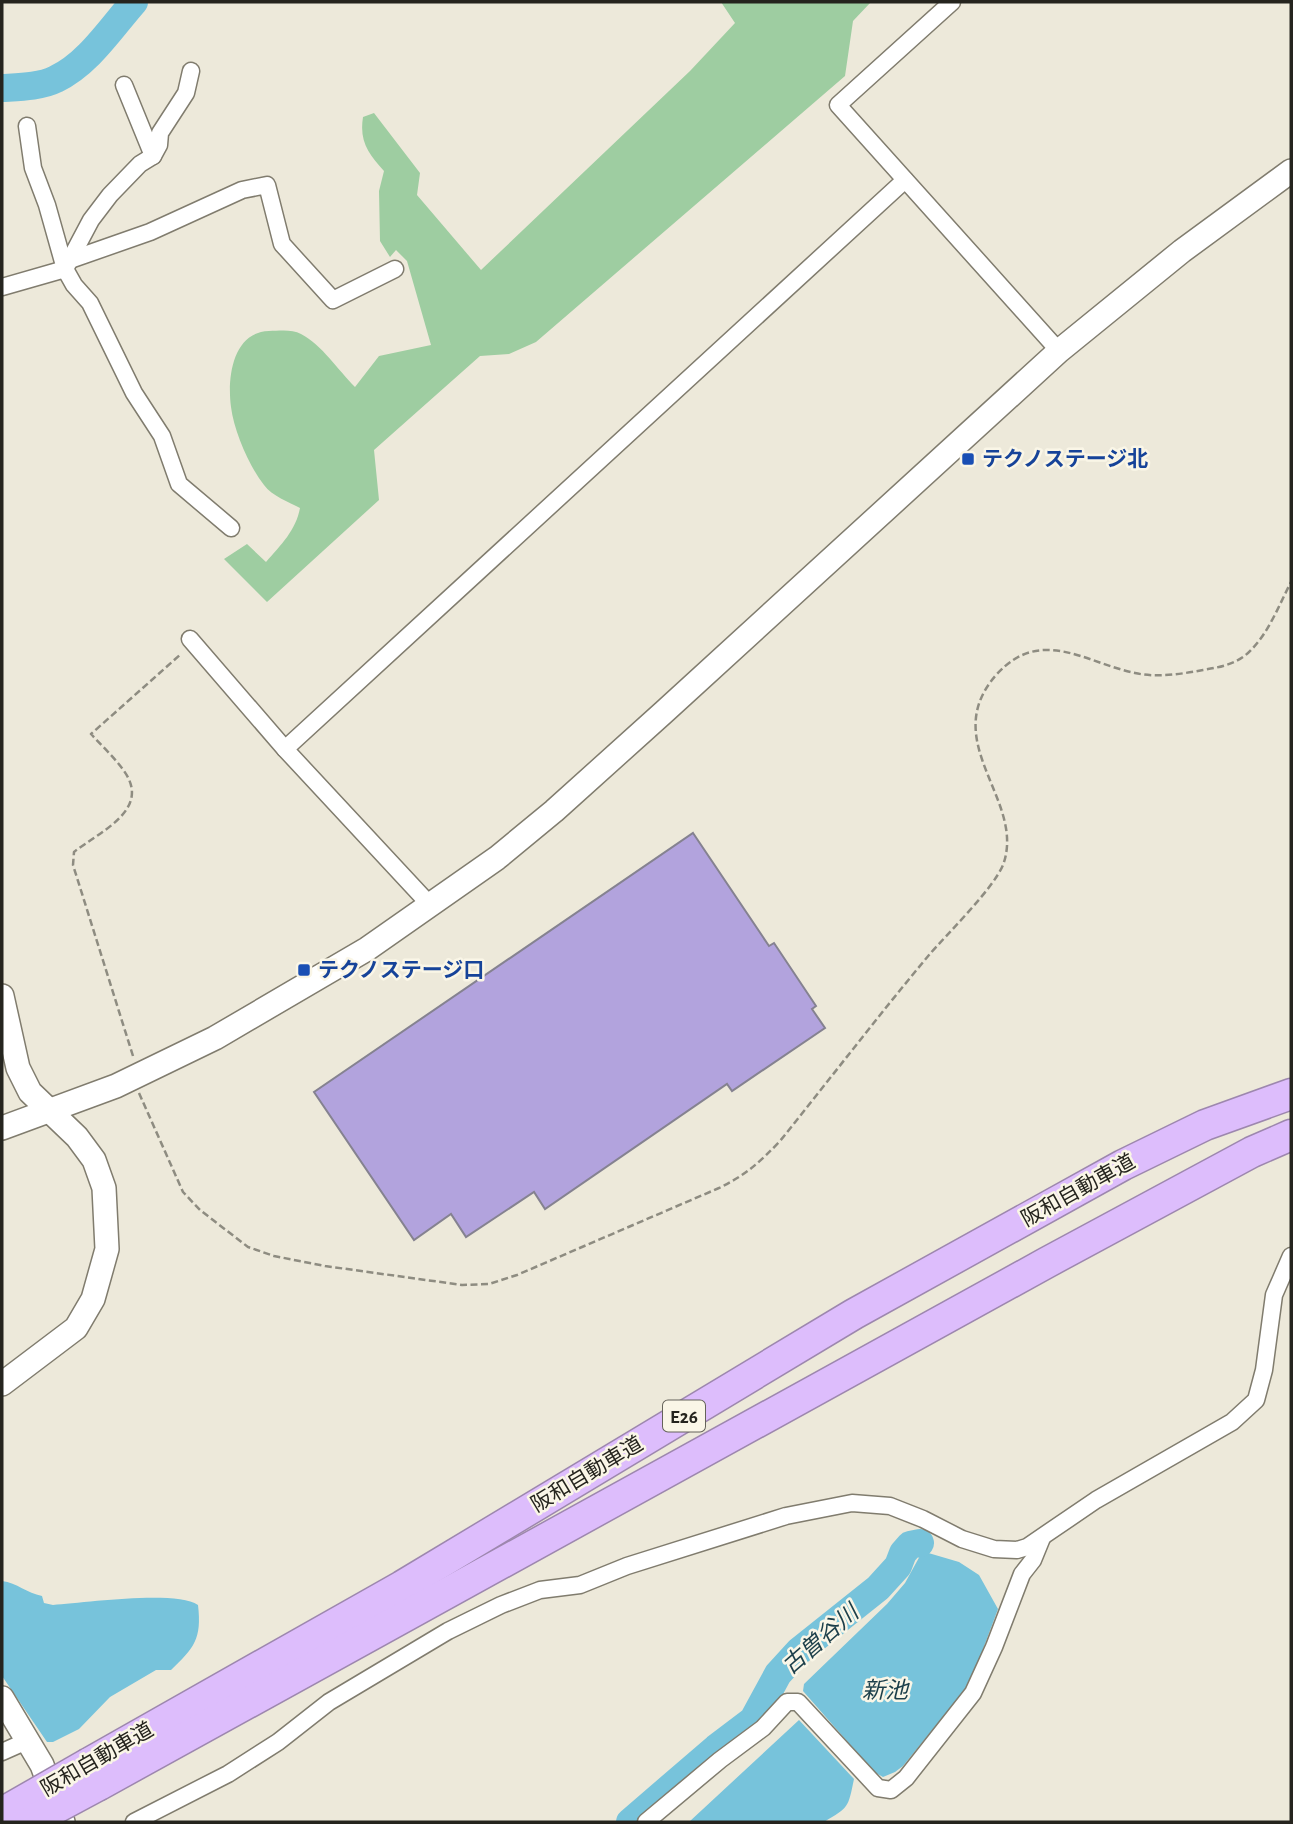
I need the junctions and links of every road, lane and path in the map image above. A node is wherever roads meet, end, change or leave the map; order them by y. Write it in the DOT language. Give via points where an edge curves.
graph roads {
  1 [pos="952,2"];
  2 [pos="191,71"];
  3 [pos="124,85"];
  4 [pos="27,126"];
  5 [pos="153,156"];
  6 [pos="1291,171"];
  7 [pos="905,180"];
  8 [pos="67,264"];
  9 [pos="395,269"];
  10 [pos="2,286"];
  11 [pos="1059,351"];
  12 [pos="231,528"];
  13 [pos="1291,582"];
  14 [pos="190,639"];
  15 [pos="285,749"];
  16 [pos="431,906"];
  17 [pos="2,996"];
  18 [pos="5,1034"];
  19 [pos="136,1076"];
  20 [pos="1291,1094"];
  21 [pos="52,1111"];
  22 [pos="2,1128"];
  23 [pos="1291,1135"];
  24 [pos="1291,1256"];
  25 [pos="2,1384"];
  26 [pos="1042,1538"];
  27 [pos="2,1698"];
  28 [pos="29,1740"];
  29 [pos="2,1752"];
  30 [pos="94,1774"];
  31 [pos="2,1813"];
  32 [pos="30,1822"];
  33 [pos="63,1822"];
  34 [pos="134,1822"];
  35 [pos="646,1822"];
  1 -- 7 [label="street" via="838,105"];
  2 -- 5 [label="street" via="186,93 160,133"];
  3 -- 5 [label="street"];
  4 -- 8 [label="street" via="33,168"];
  5 -- 8 [label="street" via="110,195"];
  6 -- 11 [label="street" via="1182,251"];
  7 -- 11 [label="street"];
  7 -- 15 [label="street"];
  8 -- 9 [label="street" via="242,191 267,185 282,244 333,300"];
  8 -- 10 [label="street"];
  8 -- 12 [label="street" via="74,285 90,303 134,393 162,436 179,484"];
  11 -- 16 [label="street" via="554,811"];
  13 -- 19 [label="path" via="1267,627 1235,663 1177,674 1136,673 1073,652 1049,650 1029,653 997,674 986,690 975,727 977,749 1004,821 1007,846 1002,866 989,886 758,1165 741,1178 517,1275 489,1284 462,1285 325,1266 248,1247 183,1192"];
  14 -- 15 [label="street"];
  14 -- 19 [label="path" via="181,654 91,734 125,772 133,789 132,804 122,817 74,852 73,865"];
  15 -- 16 [label="street"];
  16 -- 19 [label="street" via="312,983"];
  17 -- 18 [label="street"];
  18 -- 21 [label="street" via="30,1092"];
  19 -- 21 [label="street"];
  20 -- 30 [label="highway, 阪和自動車道 / E26" via="1205,1125 1123,1165 865,1307"];
  21 -- 22 [label="street"];
  21 -- 25 [label="street" via="94,1160 104,1188 107,1249 93,1299 76,1328"];
  23 -- 30 [label="highway, 阪和自動車道 / E26"];
  24 -- 26 [label="street" via="1274,1296 1256,1400 1232,1422 1096,1500"];
  26 -- 34 [label="street" via="1017,1550 994,1549 890,1506 852,1503 786,1516 580,1585 540,1590 448,1630 329,1702 228,1774"];
  26 -- 35 [label="street" via="1022,1574 973,1693 906,1778 891,1790 878,1788 798,1702 787,1702 763,1728"];
  27 -- 28 [label="street"];
  28 -- 29 [label="street"];
  28 -- 33 [label="street"];
  30 -- 31 [label="highway, 阪和自動車道 / E26, bridge"];
  30 -- 32 [label="highway, 阪和自動車道 / E26, bridge"];
}
